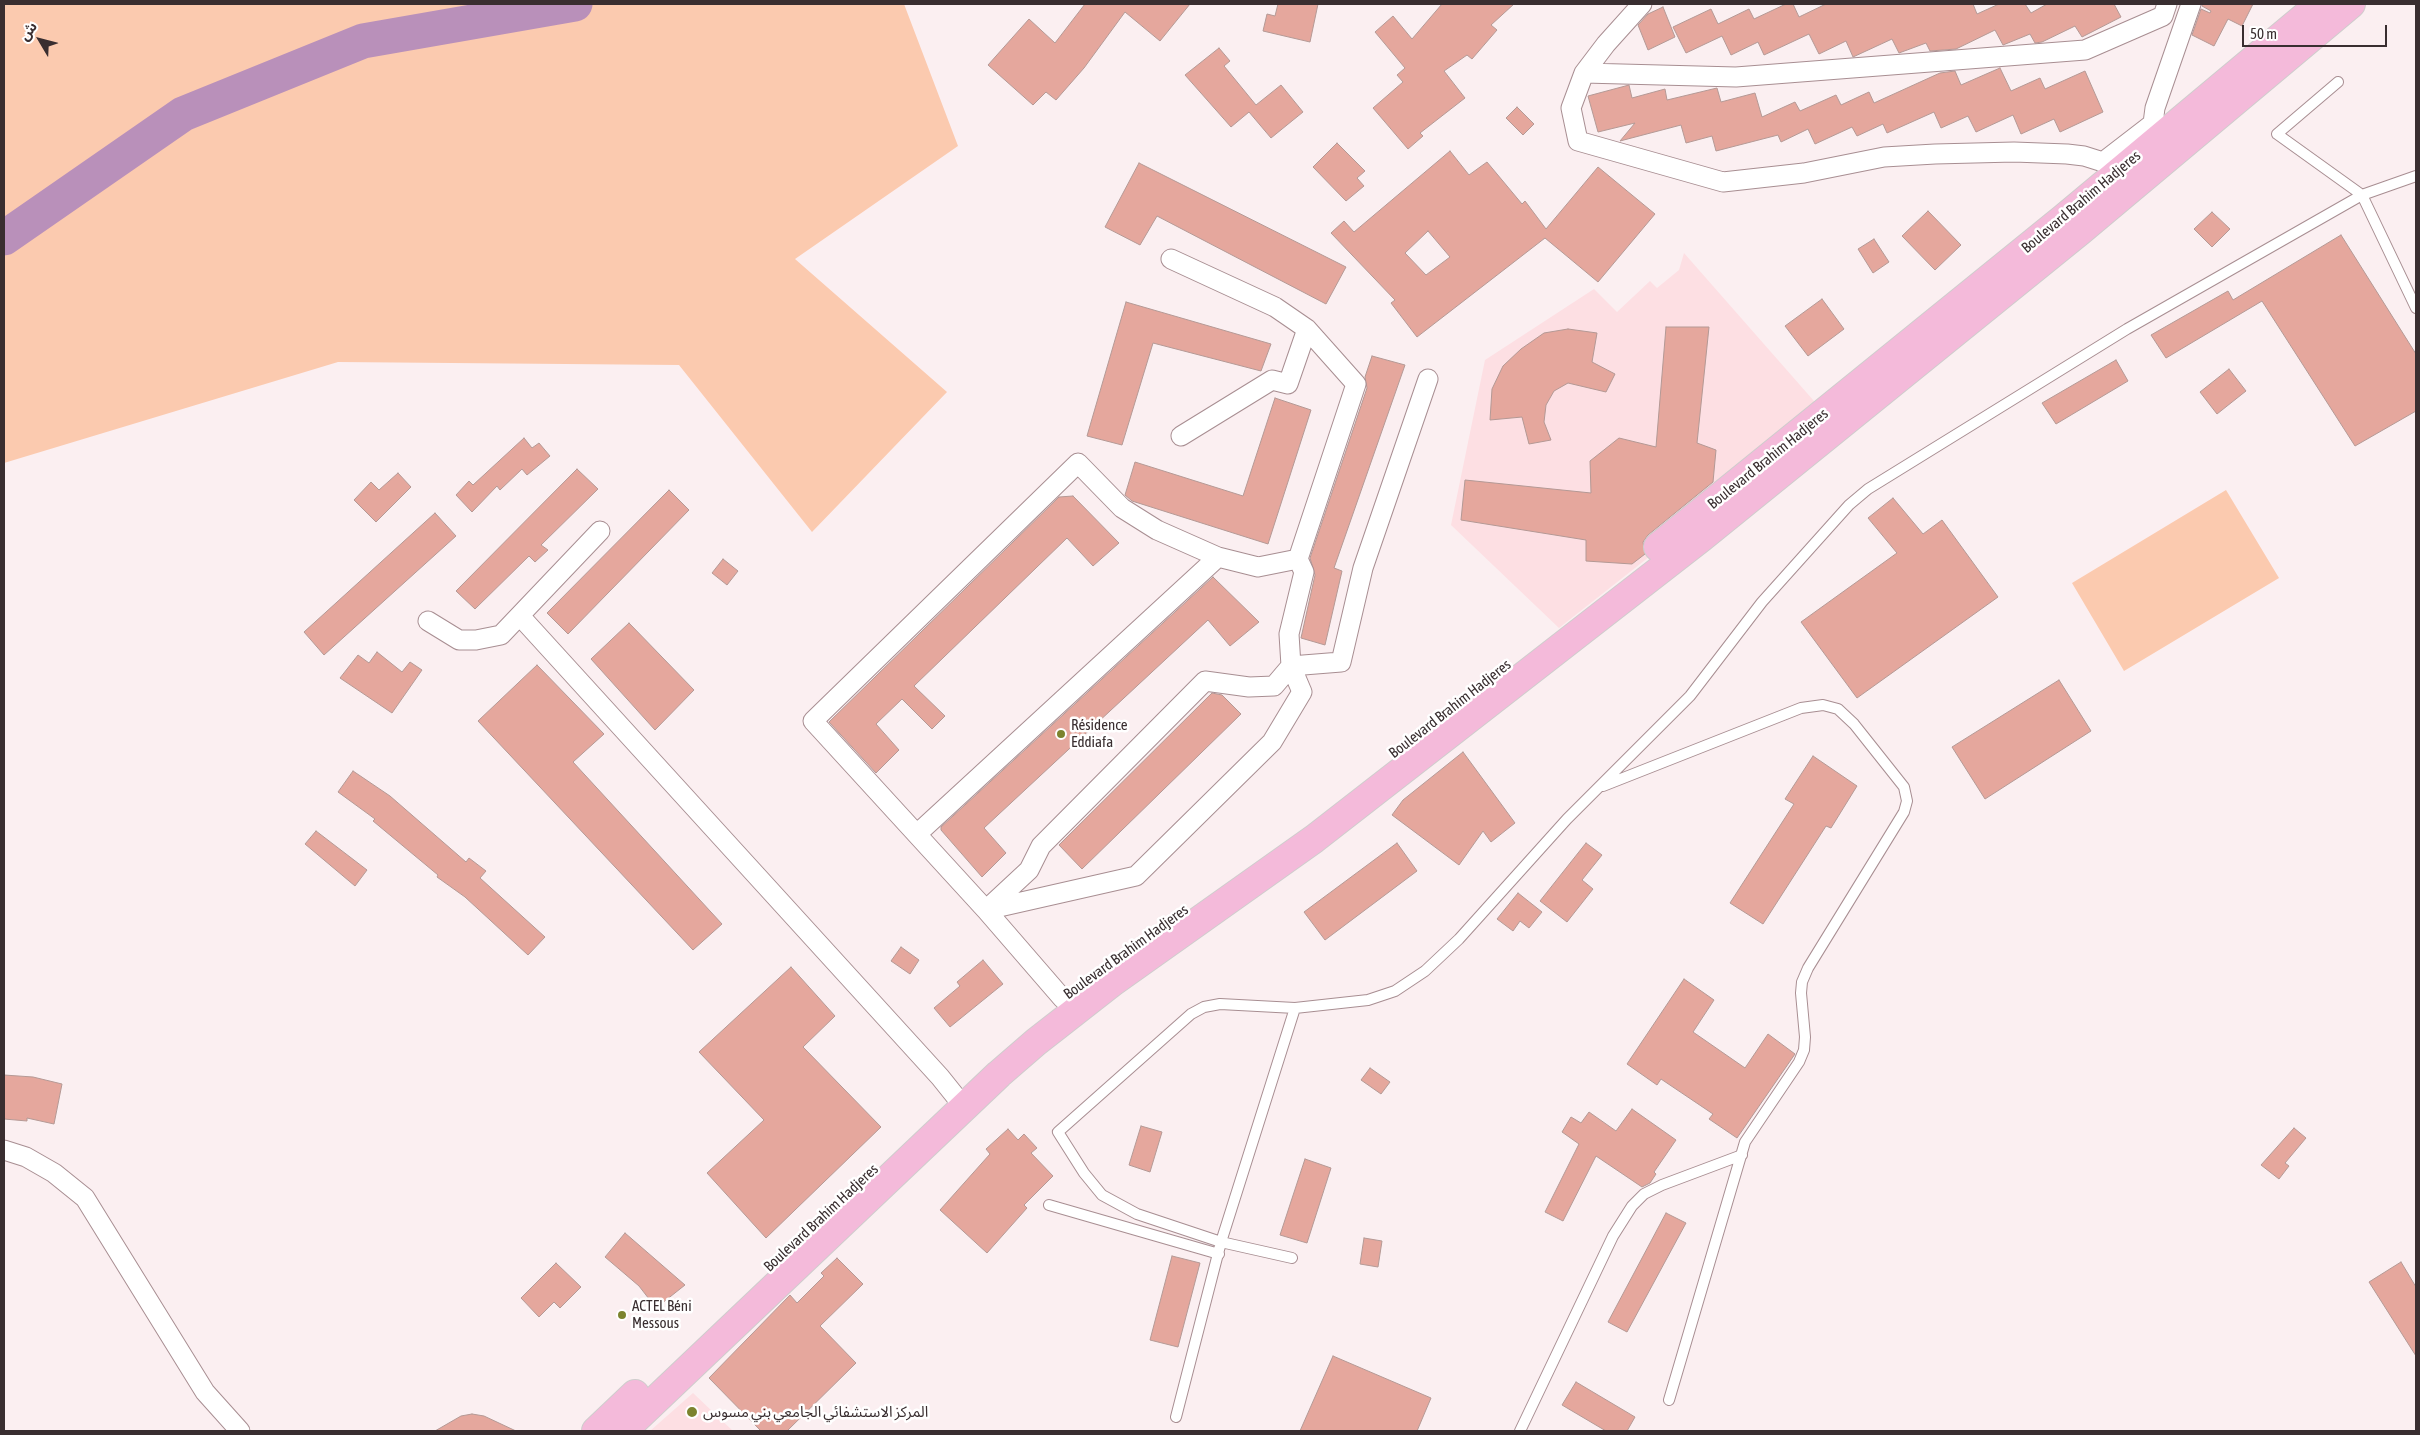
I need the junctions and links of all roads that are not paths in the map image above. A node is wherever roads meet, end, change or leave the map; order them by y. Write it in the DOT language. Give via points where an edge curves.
graph roads {
  1 [pos="1642,4"];
  2 [pos="2167,4"];
  3 [pos="2191,4"];
  4 [pos="2320,4"];
  5 [pos="2351,4"];
  6 [pos="1584,73"];
  7 [pos="2338,82"];
  8 [pos="2135,155"];
  9 [pos="2416,176"];
  10 [pos="2362,195"];
  11 [pos="1171,258"];
  12 [pos="2416,308"];
  13 [pos="1307,329"];
  14 [pos="1428,379"];
  15 [pos="1181,436"];
  16 [pos="600,531"];
  17 [pos="1218,557"];
  18 [pos="1298,559"];
  19 [pos="520,616"];
  20 [pos="428,622"];
  21 [pos="1291,666"];
  22 [pos="1597,789"];
  23 [pos="917,834"];
  24 [pos="986,910"];
  25 [pos="1062,999"];
  26 [pos="1295,1008"];
  27 [pos="958,1100"];
  28 [pos="4,1150"];
  29 [pos="1742,1155"];
  30 [pos="1048,1205"];
  31 [pos="1221,1242"];
  32 [pos="1218,1254"];
  33 [pos="1292,1258"];
  34 [pos="1669,1400"];
  35 [pos="1176,1417"];
  36 [pos="240,1431"];
  37 [pos="596,1431"];
  38 [pos="623,1431"];
  39 [pos="1520,1431"];
  1 -- 6 [label="street"];
  2 -- 6 [label="street" via="2162,16 2085,50 1736,76"];
  3 -- 8 [label="street"];
  4 -- 8 [label="main road, Boulevard Brahim Hadjeres"];
  5 -- 8 [label="main road"];
  6 -- 8 [label="street" via="1571,108 1578,141 1723,182 1804,173 1884,157 2014,152"];
  7 -- 10 [label="lane" via="2277,134"];
  8 -- 25 [label="main road, Boulevard Brahim Hadjeres" via="1679,530 1306,822"];
  8 -- 27 [label="main road" via="1701,538 1314,839 1082,1005 1006,1067"];
  9 -- 10 [label="lane"];
  10 -- 12 [label="lane"];
  10 -- 22 [label="lane" via="2127,329 1868,489 1849,505 1762,602 1690,696"];
  11 -- 13 [label="street" via="1275,307"];
  13 -- 15 [label="street" via="1288,384 1272,380"];
  13 -- 18 [label="street" via="1356,384"];
  14 -- 21 [label="street" via="1363,568 1341,662"];
  16 -- 19 [label="street"];
  17 -- 18 [label="street" via="1258,567"];
  17 -- 23 [label="street"];
  17 -- 23 [label="street" via="1157,530 1122,508 1078,462 813,721"];
  18 -- 21 [label="street" via="1304,572 1289,634"];
  19 -- 20 [label="street" via="501,635 476,640 459,640"];
  19 -- 27 [label="street"];
  21 -- 24 [label="street" via="1274,686 1205,682 1042,846 1029,870"];
  21 -- 24 [label="street" via="1302,692 1272,742 1136,876"];
  22 -- 26 [label="lane" via="1459,939 1425,971 1395,991 1368,1000"];
  22 -- 29 [label="lane" via="1801,708 1823,705 1838,709 1854,724 1904,787 1907,801 1904,812 1808,968 1801,993 1804,1050 1745,1142"];
  23 -- 24 [label="street"];
  24 -- 25 [label="street"];
  25 -- 27 [label="main road, Boulevard Brahim Hadjeres"];
  26 -- 31 [label="lane"];
  26 -- 31 [label="lane" via="1220,1004 1190,1014 1058,1132 1102,1195 1137,1214"];
  27 -- 37 [label="main road, Boulevard Brahim Hadjeres"];
  27 -- 38 [label="main road"];
  28 -- 36 [label="street" via="54,1173 85,1198 205,1392"];
  29 -- 34 [label="lane"];
  29 -- 39 [label="lane" via="1662,1185 1644,1194 1632,1206 1613,1236"];
  30 -- 32 [label="lane"];
  31 -- 32 [label="lane"];
  31 -- 33 [label="lane"];
  32 -- 35 [label="lane"];
}
